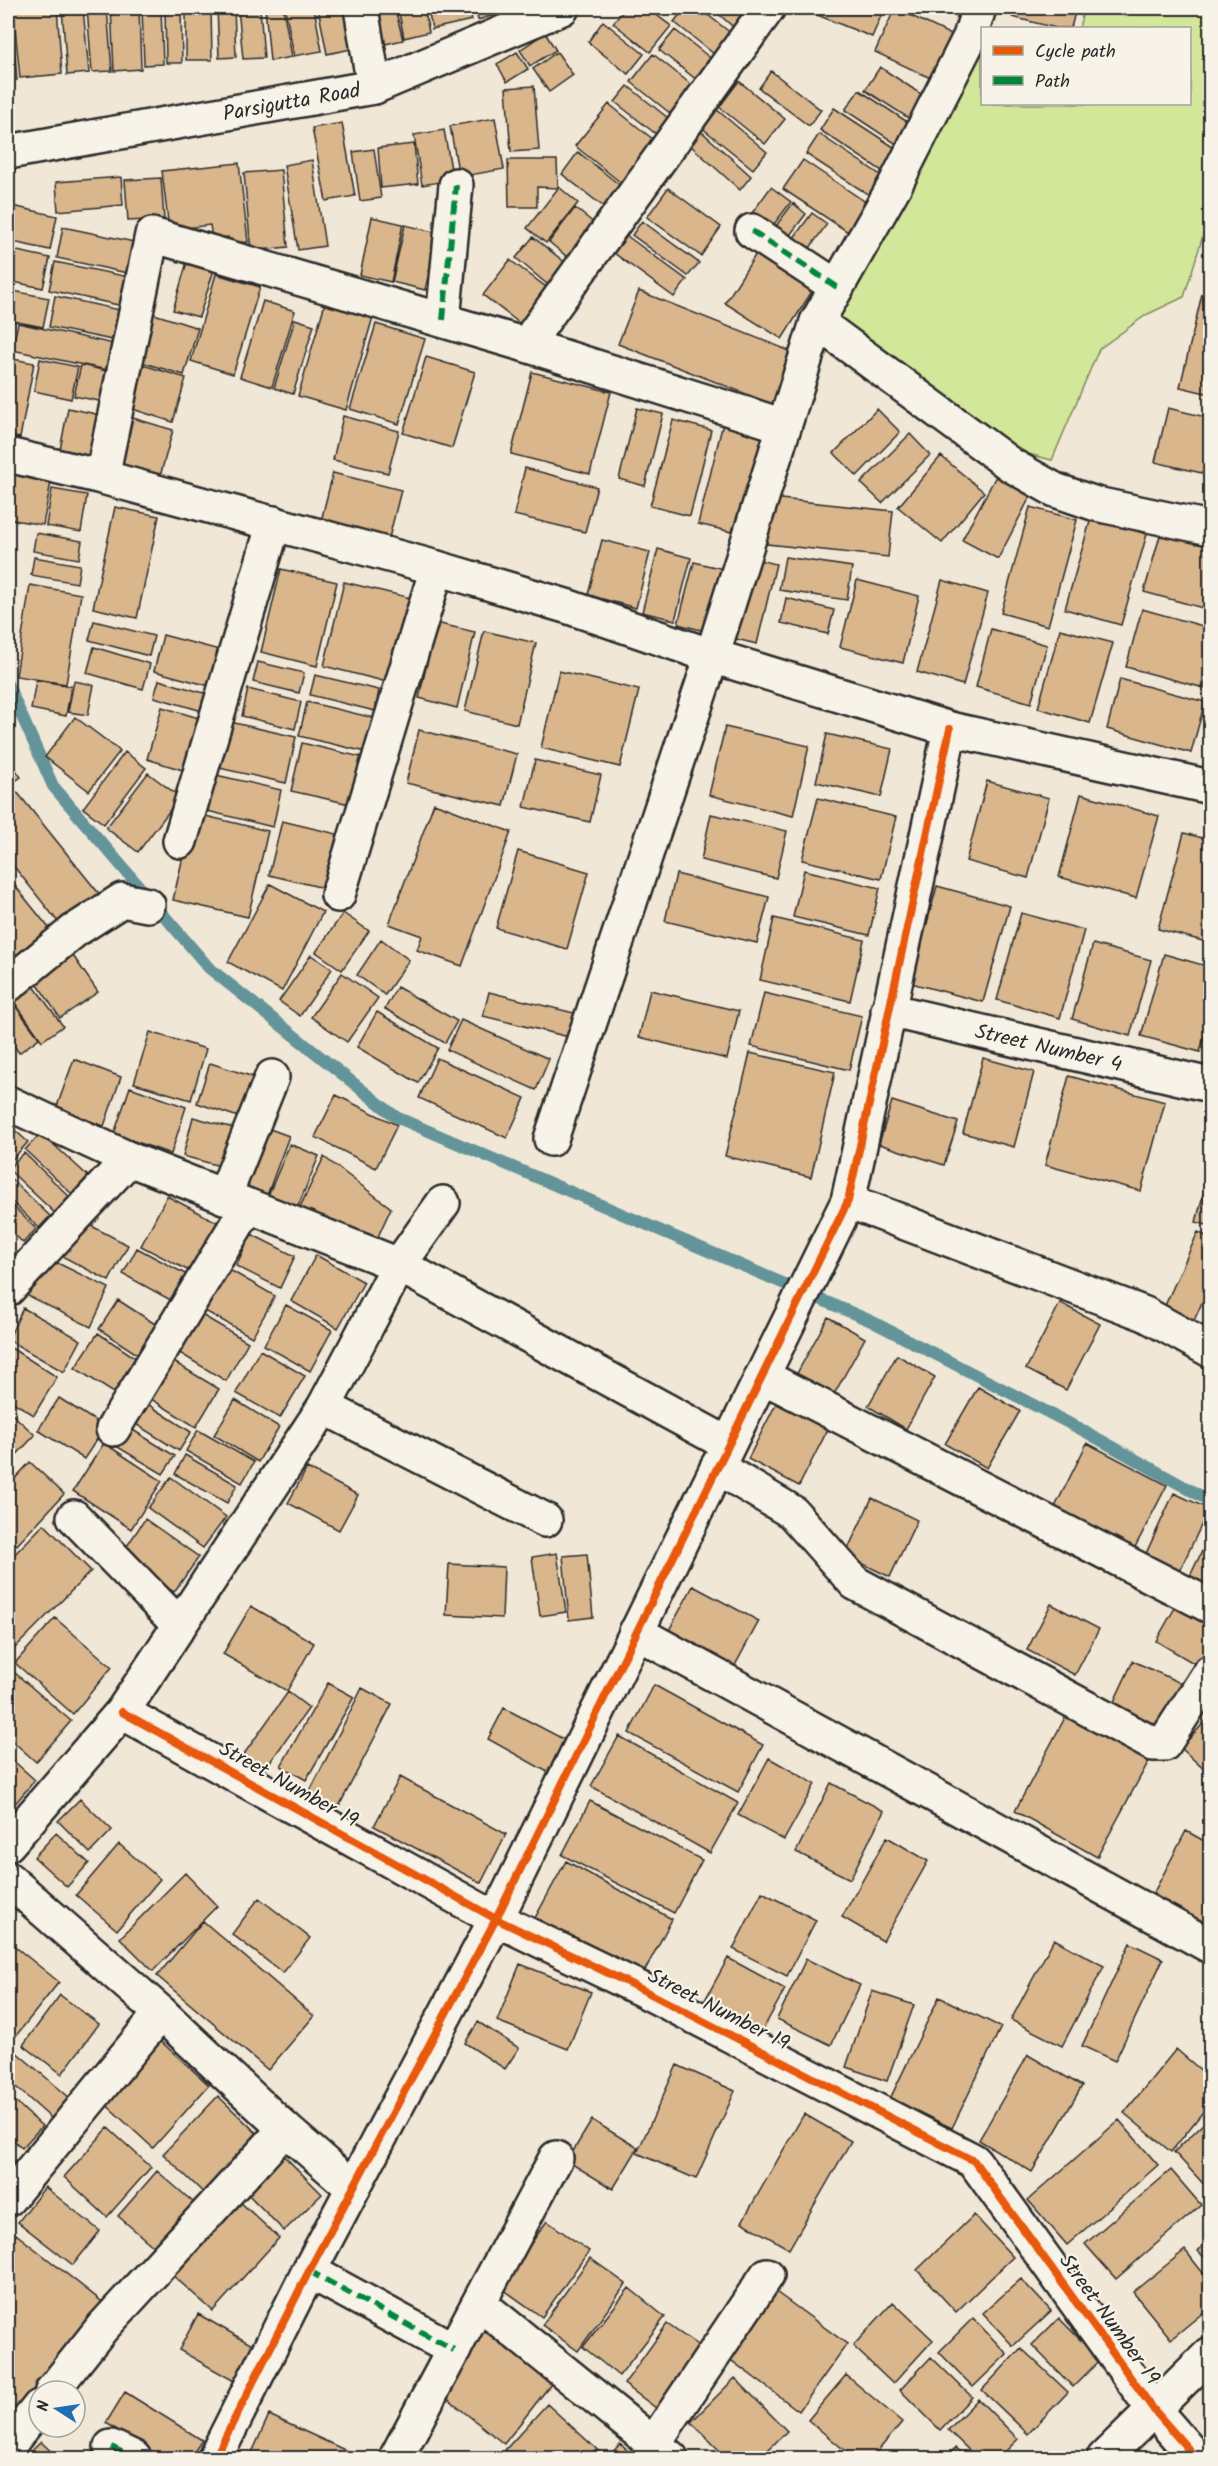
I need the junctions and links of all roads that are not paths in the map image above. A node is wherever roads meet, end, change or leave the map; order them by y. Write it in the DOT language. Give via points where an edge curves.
graph roads {
  1 [pos="361,8"];
  2 [pos="562,8"];
  3 [pos="768,8"];
  4 [pos="979,8"];
  5 [pos="374,87"];
  6 [pos="8,152"];
  7 [pos="456,185"];
  8 [pos="752,231"];
  9 [pos="837,287"];
  10 [pos="443,320"];
  11 [pos="817,321"];
  12 [pos="526,345"];
  13 [pos="784,426"];
  14 [pos="8,455"];
  15 [pos="102,477"];
  16 [pos="274,524"];
  17 [pos="1210,528"];
  18 [pos="437,568"];
  19 [pos="712,656"];
  20 [pos="950,729"];
  21 [pos="1210,787"];
  22 [pos="180,841"];
  23 [pos="338,895"];
  24 [pos="148,905"];
  25 [pos="8,985"];
  26 [pos="888,1010"];
  27 [pos="272,1077"];
  28 [pos="1210,1084"];
  29 [pos="8,1103"];
  30 [pos="551,1139"];
  31 [pos="129,1159"];
  32 [pos="848,1201"];
  33 [pos="236,1202"];
  34 [pos="443,1203"];
  35 [pos="399,1265"];
  36 [pos="8,1289"];
  37 [pos="1210,1350"];
  38 [pos="762,1376"];
  39 [pos="324,1407"];
  40 [pos="113,1429"];
  41 [pos="723,1456"];
  42 [pos="74,1516"];
  43 [pos="545,1520"];
  44 [pos="1210,1606"];
  45 [pos="179,1625"];
  46 [pos="636,1632"];
  47 [pos="1210,1672"];
  48 [pos="122,1712"];
  49 [pos="8,1844"];
  50 [pos="8,1879"];
  51 [pos="496,1919"];
  52 [pos="1210,1946"];
  53 [pos="161,2013"];
  54 [pos="285,2129"];
  55 [pos="556,2158"];
  56 [pos="353,2188"];
  57 [pos="8,2199"];
  58 [pos="309,2271"];
  59 [pos="767,2275"];
  60 [pos="480,2304"];
  61 [pos="454,2350"];
  62 [pos="1210,2354"];
  63 [pos="62,2379"];
  64 [pos="1154,2410"];
  65 [pos="27,2422"];
  66 [pos="8,2446"];
  67 [pos="662,2451"];
  68 [pos="215,2458"];
  69 [pos="396,2458"];
  70 [pos="1104,2458"];
  71 [pos="1196,2458"];
  1 -- 5 [label="street"];
  2 -- 5 [label="street, Parsigutta Road"];
  3 -- 12 [label="street"];
  4 -- 9 [label="street" via="970,37 900,175"];
  5 -- 6 [label="street, Parsigutta Road"];
  7 -- 10 [label="street"];
  8 -- 9 [label="street"];
  9 -- 11 [label="street"];
  10 -- 12 [label="street"];
  10 -- 15 [label="street" via="152,236"];
  11 -- 13 [label="street"];
  11 -- 17 [label="street" via="1011,465 1055,490 1096,504"];
  12 -- 13 [label="street"];
  13 -- 19 [label="street"];
  14 -- 15 [label="street"];
  15 -- 16 [label="street"];
  16 -- 18 [label="street"];
  16 -- 22 [label="street"];
  18 -- 19 [label="street" via="569,607"];
  18 -- 23 [label="street"];
  19 -- 20 [label="street"];
  19 -- 30 [label="street"];
  20 -- 21 [label="street"];
  20 -- 26 [label="street"];
  24 -- 25 [label="street" via="122,900 74,931"];
  26 -- 28 [label="street, Street Number 4"];
  26 -- 32 [label="street"];
  27 -- 33 [label="street"];
  29 -- 31 [label="street"];
  31 -- 33 [label="street"];
  31 -- 36 [label="street"];
  32 -- 37 [label="street" via="1145,1314"];
  32 -- 38 [label="street"];
  33 -- 35 [label="street"];
  33 -- 40 [label="street"];
  34 -- 35 [label="street"];
  35 -- 39 [label="street"];
  35 -- 41 [label="street"];
  38 -- 41 [label="street"];
  38 -- 44 [label="street"];
  39 -- 43 [label="street"];
  39 -- 45 [label="street"];
  41 -- 46 [label="street"];
  41 -- 47 [label="street" via="792,1512 855,1583 1153,1744 1164,1744"];
  42 -- 45 [label="street"];
  45 -- 48 [label="street"];
  46 -- 51 [label="street"];
  46 -- 52 [label="street"];
  48 -- 49 [label="street"];
  48 -- 51 [label="street, Street Number 19"];
  50 -- 53 [label="street"];
  51 -- 56 [label="street"];
  51 -- 64 [label="street, Street Number 19" via="647,1992 974,2161"];
  53 -- 54 [label="street"];
  53 -- 57 [label="street"];
  54 -- 56 [label="street"];
  54 -- 63 [label="street" via="102,2328"];
  55 -- 60 [label="street"];
  56 -- 58 [label="street"];
  58 -- 61 [label="street"];
  58 -- 68 [label="street"];
  59 -- 67 [label="street"];
  60 -- 61 [label="street"];
  60 -- 67 [label="street"];
  61 -- 69 [label="street"];
  62 -- 64 [label="street"];
  64 -- 70 [label="street"];
  64 -- 71 [label="street, Street Number 19"];
  65 -- 66 [label="street"];
}
